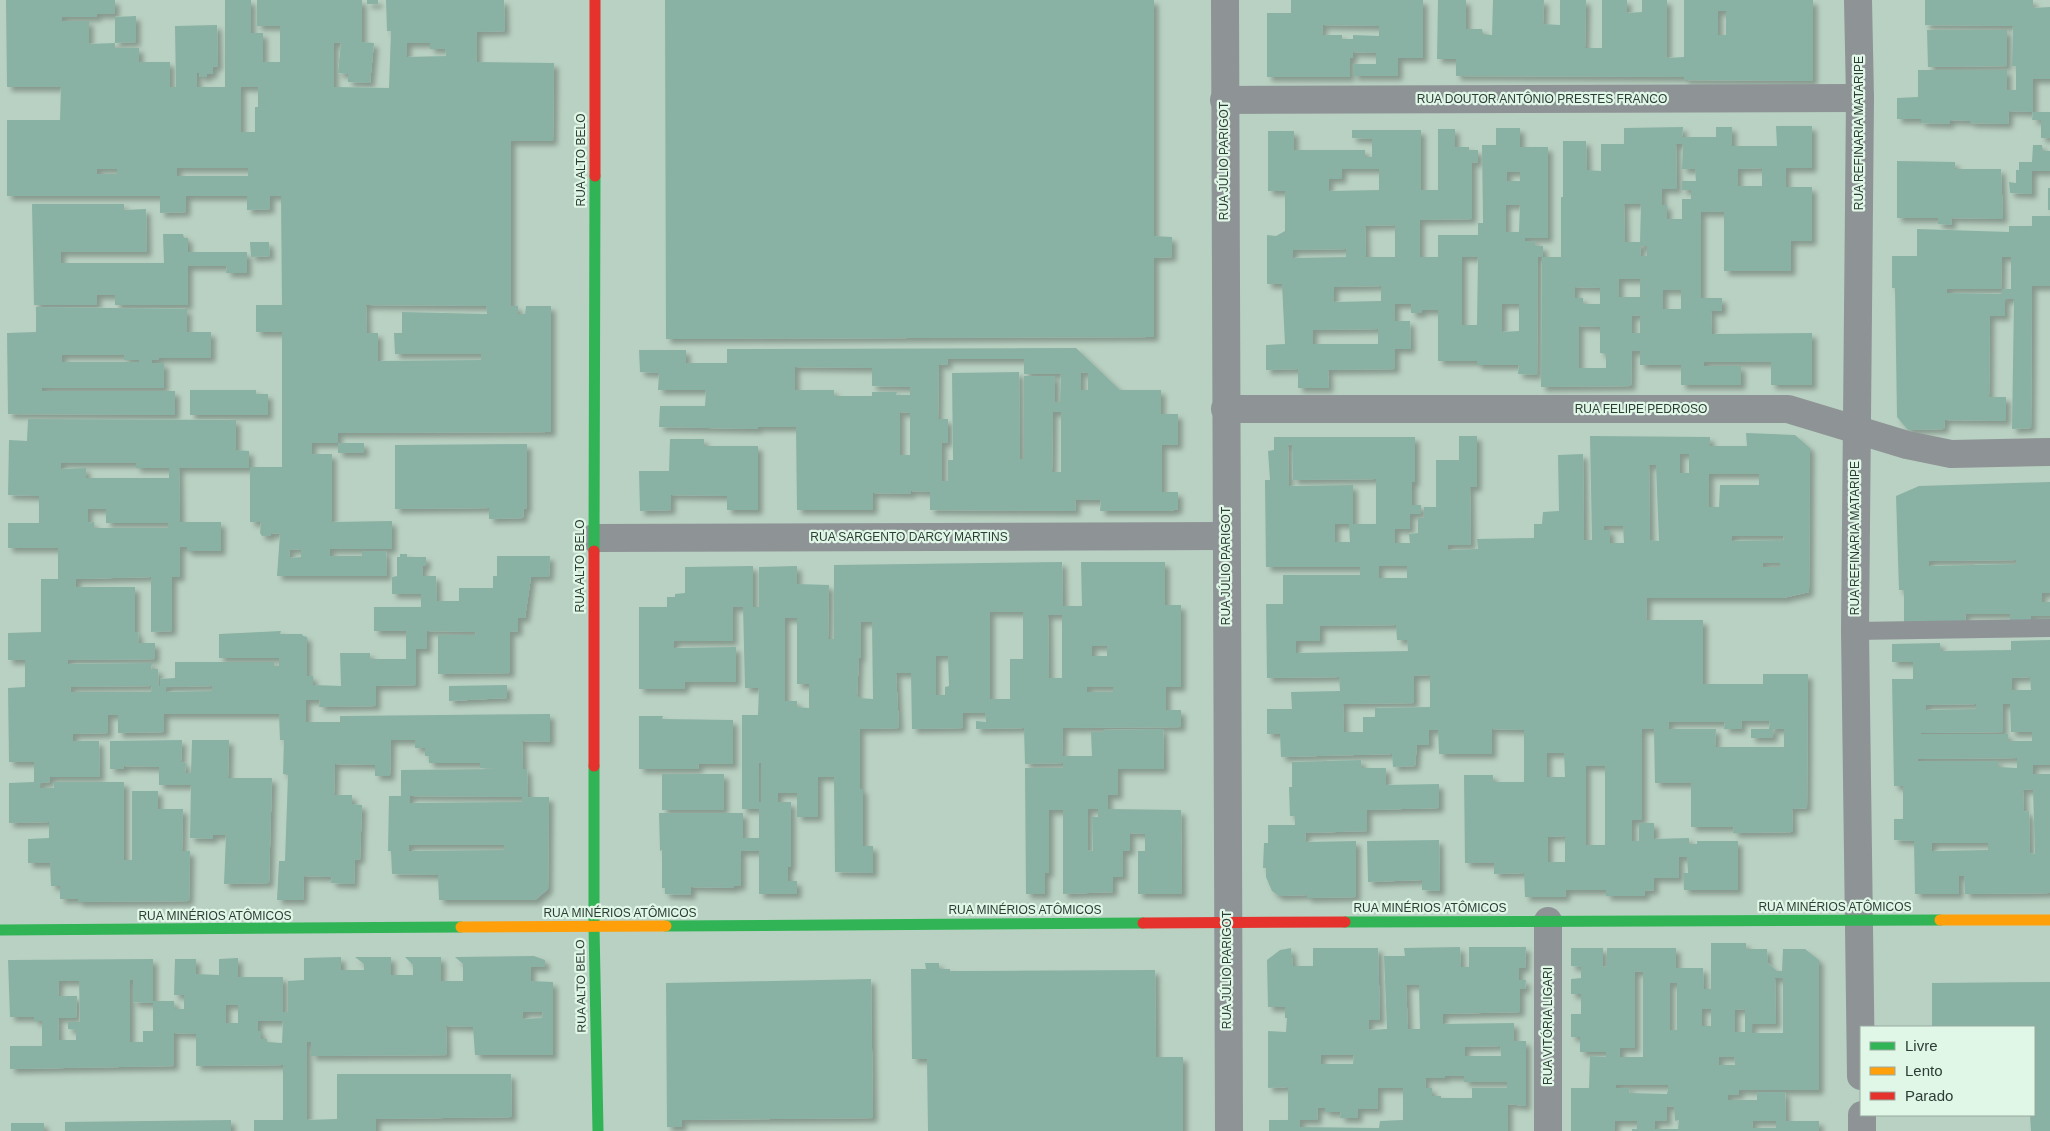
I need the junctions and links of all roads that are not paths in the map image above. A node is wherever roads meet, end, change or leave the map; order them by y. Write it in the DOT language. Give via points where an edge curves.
graph roads {
  1 [pos="595,0"];
  2 [pos="1225,0"];
  3 [pos="1858,0"];
  4 [pos="1860,98"];
  5 [pos="1224,100"];
  6 [pos="1225,409"];
  7 [pos="1856,431"];
  8 [pos="2050,452"];
  9 [pos="1225,536"];
  10 [pos="594,538"];
  11 [pos="2050,628"];
  12 [pos="1855,631"];
  13 [pos="1858,920"];
  14 [pos="2050,920"];
  15 [pos="1548,921"];
  16 [pos="1227,922"];
  17 [pos="594,927"];
  18 [pos="0,930"];
  19 [pos="1860,1026"];
  20 [pos="1862,1116"];
  21 [pos="598,1131"];
  22 [pos="1229,1131"];
  23 [pos="1548,1131"];
  24 [pos="1862,1131"];
  1 -- 10 [label="street, RUA ALTO BELO"];
  2 -- 5 [label="street, RUA JÚLIO PARIGOT"];
  3 -- 4 [label="street, RUA REFINARIA MATARIPE"];
  4 -- 5 [label="street, RUA DOUTOR ANTÔNIO PRESTES FRANCO"];
  4 -- 7 [label="street, RUA REFINARIA MATARIPE"];
  5 -- 6 [label="street, RUA JÚLIO PARIGOT"];
  6 -- 7 [label="street, RUA FELIPE PEDROSO" via="1788,409"];
  6 -- 9 [label="street, RUA JÚLIO PARIGOT"];
  7 -- 8 [label="street, RUA FELIPE PEDROSO" via="1951,454"];
  7 -- 12 [label="street, RUA REFINARIA MATARIPE"];
  9 -- 10 [label="street, RUA SARGENTO DARCY MARTINS"];
  9 -- 16 [label="street, RUA JÚLIO PARIGOT"];
  10 -- 17 [label="street, RUA ALTO BELO"];
  11 -- 12 [label="lane"];
  12 -- 13 [label="street, RUA REFINARIA MATARIPE"];
  13 -- 14 [label="street, RUA MINÉRIOS ATÔMICOS"];
  13 -- 15 [label="street, RUA MINÉRIOS ATÔMICOS"];
  13 -- 19 [label="street, RUA REFINARIA MATARIPE"];
  15 -- 16 [label="street, RUA MINÉRIOS ATÔMICOS"];
  15 -- 23 [label="street, RUA VITÓRIA LIGARI"];
  16 -- 17 [label="street, RUA MINÉRIOS ATÔMICOS"];
  16 -- 22 [label="street, RUA JÚLIO PARIGOT"];
  17 -- 18 [label="street, RUA MINÉRIOS ATÔMICOS"];
  17 -- 21 [label="street, RUA ALTO BELO"];
  20 -- 24 [label="street"];
}
